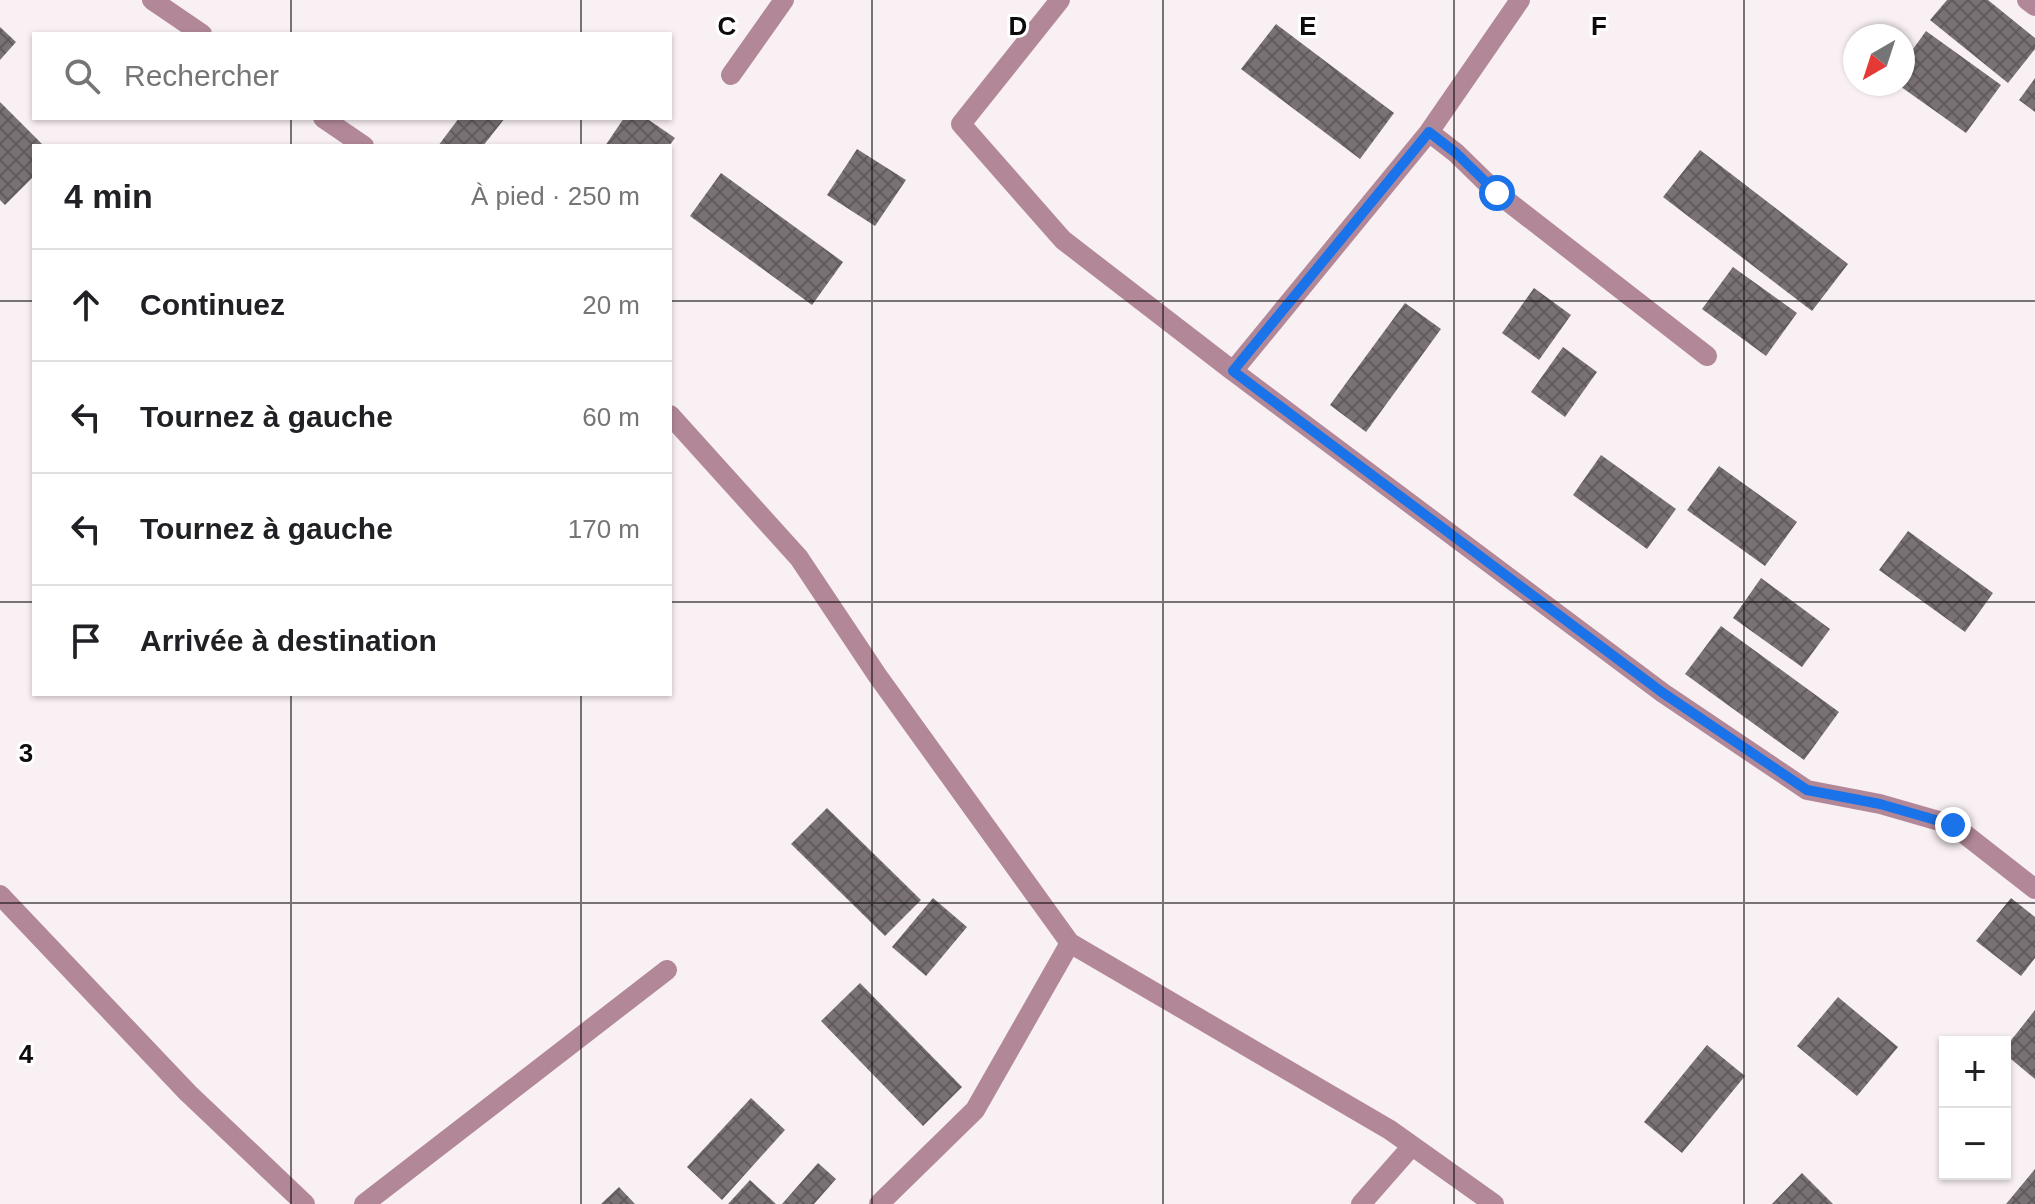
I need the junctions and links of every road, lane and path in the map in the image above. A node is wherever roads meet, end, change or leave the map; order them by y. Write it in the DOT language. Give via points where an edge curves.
graph roads {
  1 [pos="152,0"];
  2 [pos="784,0"];
  3 [pos="1060,0"];
  4 [pos="1520,0"];
  5 [pos="2027,0"];
  6 [pos="2035,6"];
  7 [pos="199,32"];
  8 [pos="731,75"];
  9 [pos="326,120"];
  10 [pos="1429,132"];
  11 [pos="361,144"];
  12 [pos="1707,356"];
  13 [pos="1233,371"];
  14 [pos="672,417"];
  15 [pos="2035,889"];
  16 [pos="0,895"];
  17 [pos="1070,943"];
  18 [pos="667,970"];
  19 [pos="1412,1146"];
  20 [pos="305,1204"];
  21 [pos="364,1204"];
  22 [pos="879,1204"];
  23 [pos="1361,1204"];
  24 [pos="1494,1204"];
  1 -- 7 [label="street"];
  2 -- 8 [label="street"];
  3 -- 13 [label="street" via="961,124 1063,240"];
  4 -- 10 [label="street"];
  5 -- 6 [label="street"];
  9 -- 11 [label="street"];
  10 -- 12 [label="street" via="1497,193"];
  10 -- 13 [label="street"];
  13 -- 15 [label="street" via="1663,693 1807,790 1953,825"];
  14 -- 17 [label="street" via="799,558"];
  16 -- 20 [label="street" via="188,1093"];
  17 -- 19 [label="street"];
  17 -- 22 [label="street" via="975,1110"];
  18 -- 21 [label="street"];
  19 -- 23 [label="street"];
  19 -- 24 [label="street"];
}
